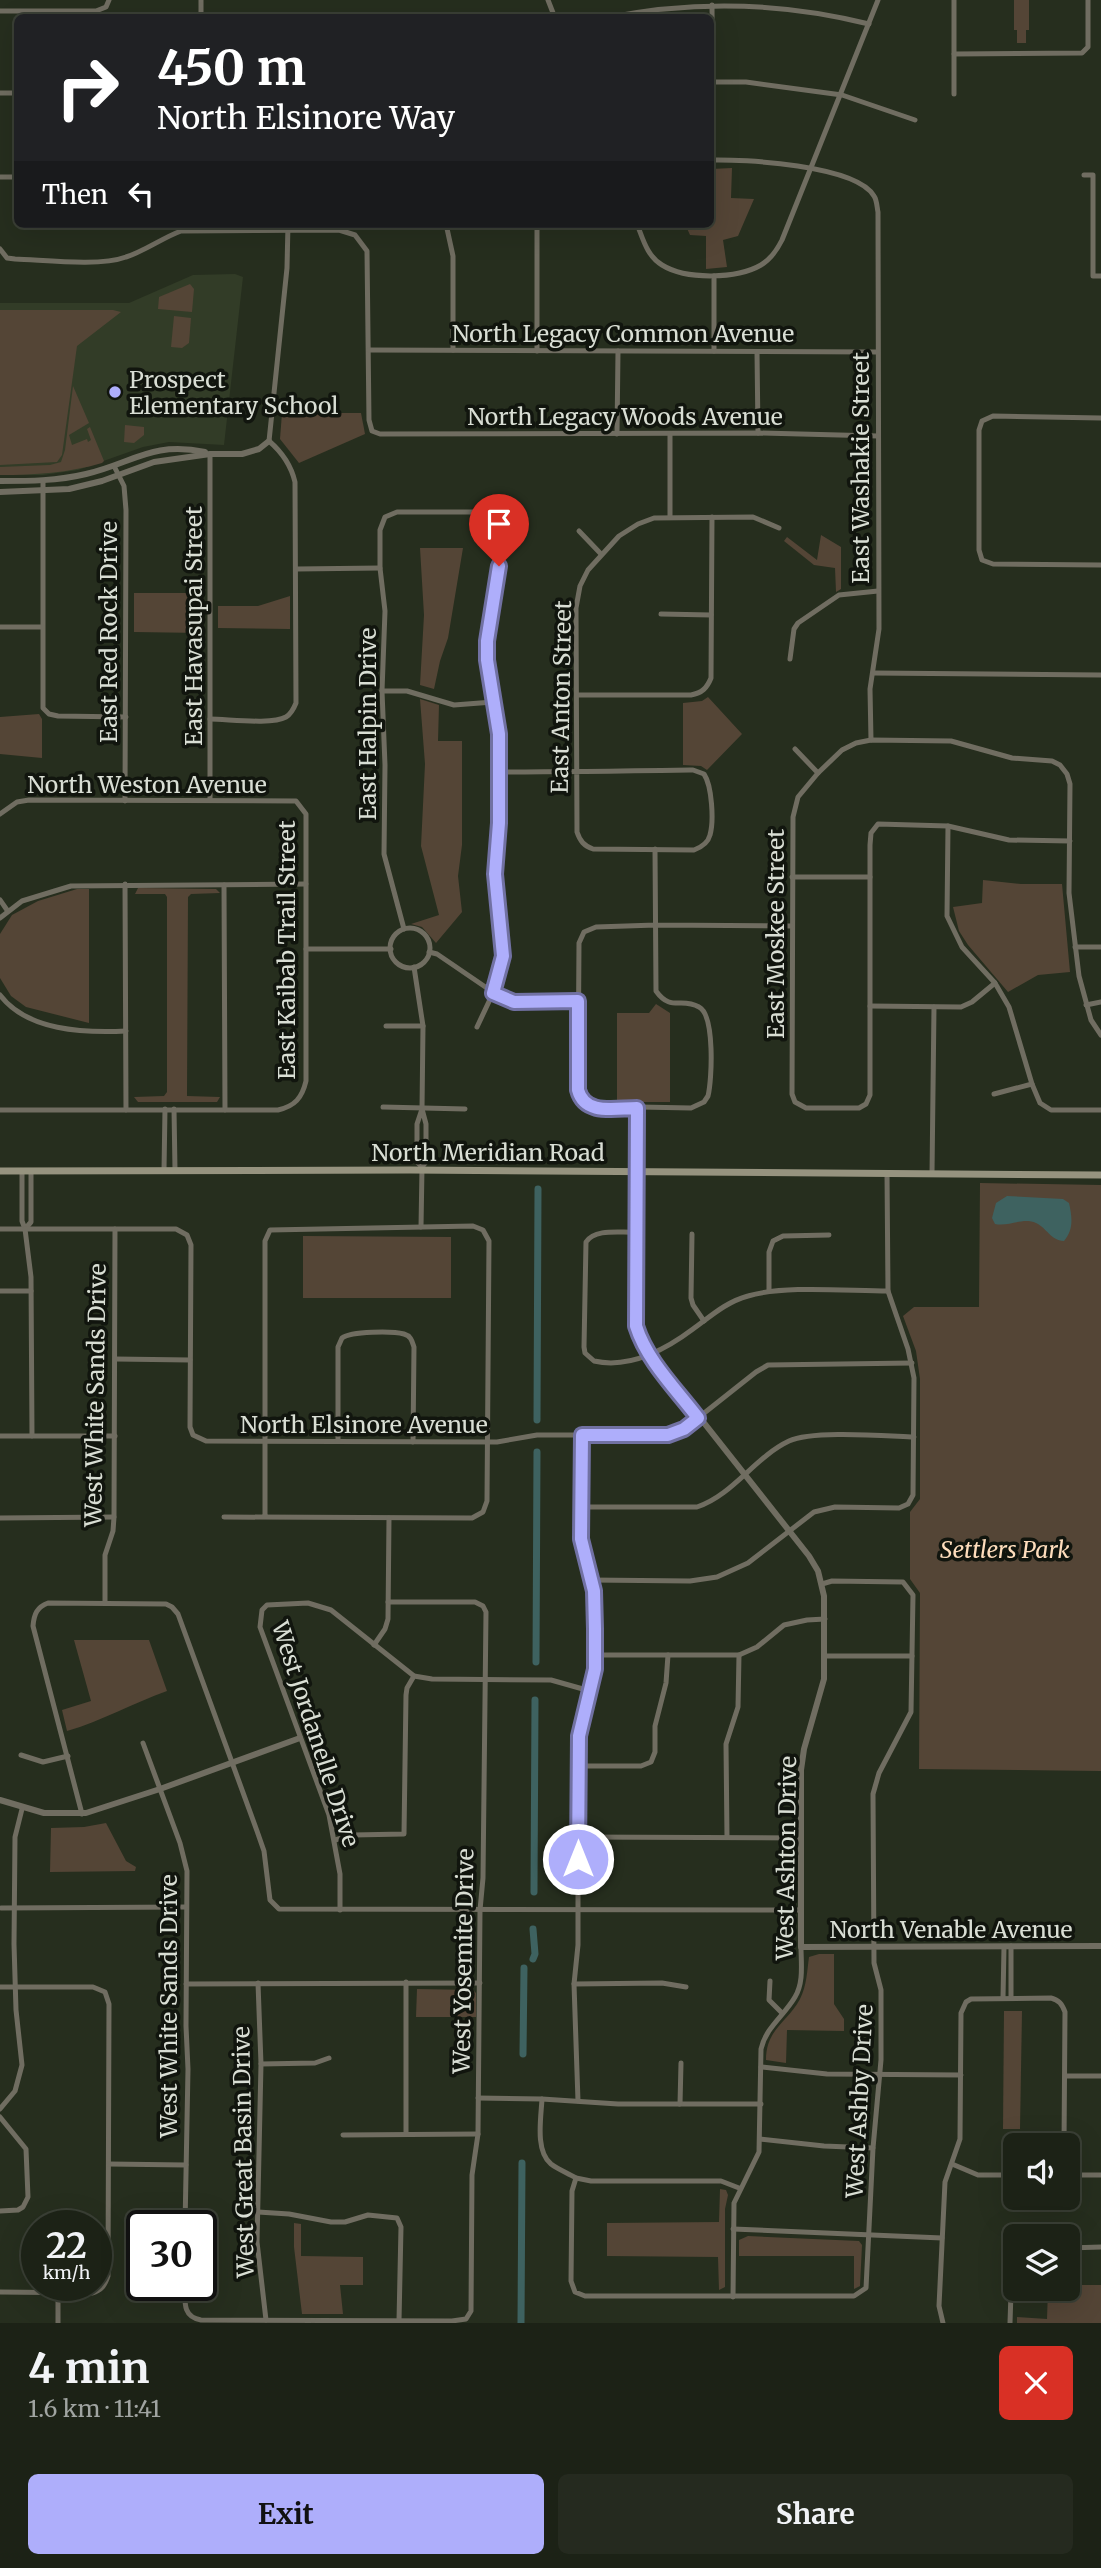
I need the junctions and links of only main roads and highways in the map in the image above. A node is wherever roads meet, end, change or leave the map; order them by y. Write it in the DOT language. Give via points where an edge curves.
graph roads {
  1 [pos="0,1171"];
  2 [pos="1101,1175"];
  1 -- 2 [label="main road, North Meridian Road" via="422,1169"];
}
